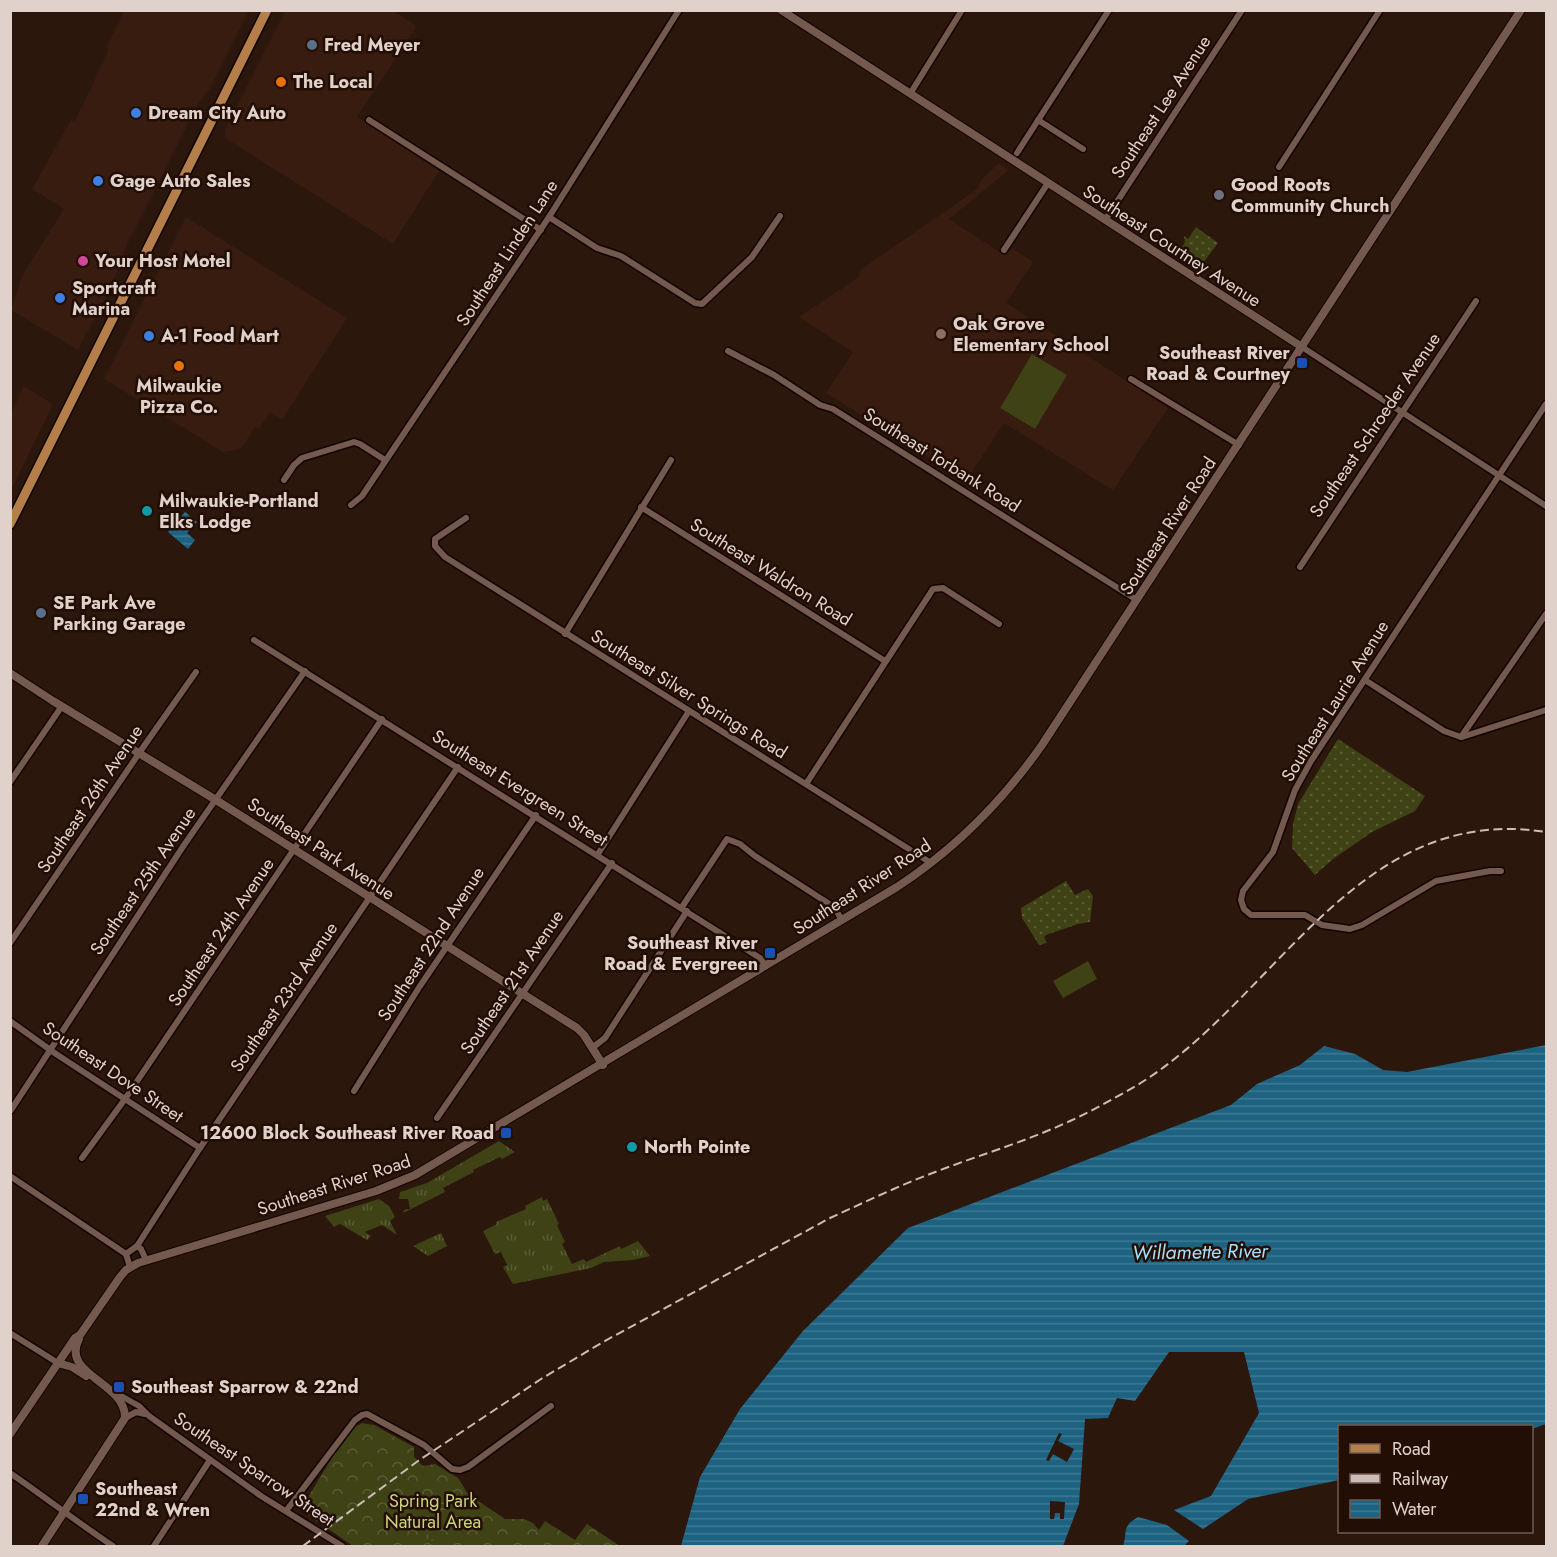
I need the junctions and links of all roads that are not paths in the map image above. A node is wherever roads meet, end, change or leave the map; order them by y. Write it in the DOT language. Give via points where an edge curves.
graph roads {
  1 [pos="267,10"];
  2 [pos="679,10"];
  3 [pos="781,10"];
  4 [pos="962,10"];
  5 [pos="1109,10"];
  6 [pos="1242,10"];
  7 [pos="1380,10"];
  8 [pos="1521,10"];
  9 [pos="910,94"];
  10 [pos="369,120"];
  11 [pos="1038,120"];
  12 [pos="1083,149"];
  13 [pos="1014,157"];
  14 [pos="1279,168"];
  15 [pos="1048,183"];
  16 [pos="780,216"];
  17 [pos="549,217"];
  18 [pos="1105,220"];
  19 [pos="541,230"];
  20 [pos="1004,250"];
  21 [pos="1476,300"];
  22 [pos="1302,347"];
  23 [pos="728,351"];
  24 [pos="1131,380"];
  25 [pos="1546,405"];
  26 [pos="1402,412"];
  27 [pos="1239,445"];
  28 [pos="385,460"];
  29 [pos="671,460"];
  30 [pos="1500,475"];
  31 [pos="284,480"];
  32 [pos="351,505"];
  33 [pos="1546,506"];
  34 [pos="641,507"];
  35 [pos="466,518"];
  36 [pos="10,524"];
  37 [pos="1300,567"];
  38 [pos="1137,600"];
  39 [pos="1546,614"];
  40 [pos="999,624"];
  41 [pos="565,634"];
  42 [pos="254,640"];
  43 [pos="885,662"];
  44 [pos="305,671"];
  45 [pos="196,672"];
  46 [pos="10,673"];
  47 [pos="1365,680"];
  48 [pos="62,706"];
  49 [pos="1546,710"];
  50 [pos="688,711"];
  51 [pos="382,719"];
  52 [pos="1461,737"];
  53 [pos="139,753"];
  54 [pos="458,767"];
  55 [pos="10,782"];
  56 [pos="806,784"];
  57 [pos="216,800"];
  58 [pos="536,815"];
  59 [pos="294,850"];
  60 [pos="598,854"];
  61 [pos="612,863"];
  62 [pos="931,863"];
  63 [pos="1502,871"];
  64 [pos="370,898"];
  65 [pos="684,909"];
  66 [pos="842,920"];
  67 [pos="10,943"];
  68 [pos="446,946"];
  69 [pos="766,966"];
  70 [pos="522,994"];
  71 [pos="10,1021"];
  72 [pos="50,1048"];
  73 [pos="592,1048"];
  74 [pos="603,1065"];
  75 [pos="354,1091"];
  76 [pos="125,1099"];
  77 [pos="11,1110"];
  78 [pos="437,1118"];
  79 [pos="200,1148"];
  80 [pos="82,1158"];
  81 [pos="10,1176"];
  82 [pos="137,1246"];
  83 [pos="126,1254"];
  84 [pos="146,1260"];
  85 [pos="130,1267"];
  86 [pos="10,1333"];
  87 [pos="80,1335"];
  88 [pos="58,1363"];
  89 [pos="93,1378"];
  90 [pos="114,1392"];
  91 [pos="551,1406"];
  92 [pos="149,1416"];
  93 [pos="125,1418"];
  94 [pos="11,1432"];
  95 [pos="210,1460"];
  96 [pos="10,1473"];
  97 [pos="286,1511"];
  98 [pos="65,1512"];
  99 [pos="42,1546"];
  100 [pos="113,1546"];
  101 [pos="154,1546"];
  102 [pos="342,1546"];
  1 -- 36 [label="main road"];
  2 -- 17 [label="street, Southeast Linden Lane"];
  3 -- 9 [label="street, Southeast Courtney Avenue"];
  4 -- 9 [label="street"];
  5 -- 11 [label="street"];
  6 -- 18 [label="street, Southeast Lee Avenue"];
  7 -- 14 [label="street"];
  8 -- 22 [label="street, Southeast River Road"];
  9 -- 13 [label="street, Southeast Courtney Avenue"];
  10 -- 19 [label="street"];
  11 -- 12 [label="street"];
  11 -- 13 [label="street"];
  13 -- 15 [label="street, Southeast Courtney Avenue"];
  15 -- 18 [label="street, Southeast Courtney Avenue"];
  15 -- 20 [label="street"];
  16 -- 17 [label="street" via="752,256 702,304 621,256 597,248"];
  17 -- 19 [label="street, Southeast Linden Lane"];
  18 -- 22 [label="street, Southeast Courtney Avenue"];
  19 -- 28 [label="street, Southeast Linden Lane"];
  21 -- 26 [label="street, Southeast Schroeder Avenue"];
  22 -- 26 [label="street, Southeast Courtney Avenue"];
  22 -- 27 [label="street, Southeast River Road"];
  23 -- 38 [label="street, Southeast Torbank Road" via="833,409"];
  24 -- 27 [label="street"];
  25 -- 30 [label="street, Southeast Laurie Avenue"];
  26 -- 30 [label="street, Southeast Courtney Avenue"];
  26 -- 37 [label="street, Southeast Schroeder Avenue"];
  27 -- 38 [label="street, Southeast River Road"];
  28 -- 31 [label="street" via="354,442 302,458"];
  28 -- 32 [label="street, Southeast Linden Lane" via="362,496"];
  29 -- 34 [label="street"];
  30 -- 33 [label="street, Southeast Courtney Avenue"];
  30 -- 47 [label="street, Southeast Laurie Avenue"];
  34 -- 41 [label="street"];
  34 -- 43 [label="street, Southeast Waldron Road"];
  35 -- 41 [label="street, Southeast Silver Springs Road" via="436,538 435,546 445,557"];
  38 -- 62 [label="street, Southeast River Road" via="1024,770 980,820"];
  39 -- 52 [label="street"];
  40 -- 43 [label="street" via="943,588 933,589"];
  41 -- 50 [label="street, Southeast Silver Springs Road"];
  42 -- 44 [label="street, Southeast Evergreen Street"];
  43 -- 56 [label="street"];
  44 -- 51 [label="street, Southeast Evergreen Street"];
  44 -- 57 [label="street, Southeast 25th Avenue"];
  45 -- 53 [label="street, Southeast 26th Avenue"];
  46 -- 48 [label="street, Southeast Park Avenue"];
  47 -- 52 [label="street" via="1444,731"];
  47 -- 63 [label="street, Southeast Laurie Avenue" via="1301,778 1273,852 1243,891 1244,909 1258,916 1305,915 1322,926 1350,929 1436,881"];
  48 -- 53 [label="street, Southeast Park Avenue"];
  48 -- 55 [label="street"];
  49 -- 52 [label="street"];
  50 -- 56 [label="street, Southeast Silver Springs Road"];
  50 -- 60 [label="street"];
  51 -- 54 [label="street, Southeast Evergreen Street"];
  51 -- 59 [label="street, Southeast 24th Avenue"];
  53 -- 57 [label="street, Southeast Park Avenue"];
  53 -- 67 [label="street, Southeast 26th Avenue"];
  54 -- 58 [label="street, Southeast Evergreen Street"];
  54 -- 64 [label="street, Southeast 23rd Avenue"];
  56 -- 62 [label="street, Southeast Silver Springs Road"];
  57 -- 59 [label="street, Southeast Park Avenue"];
  57 -- 72 [label="street, Southeast 25th Avenue"];
  58 -- 60 [label="street, Southeast Evergreen Street"];
  58 -- 68 [label="street, Southeast 22nd Avenue"];
  59 -- 64 [label="street, Southeast Park Avenue"];
  59 -- 76 [label="street, Southeast 24th Avenue"];
  60 -- 61 [label="street, Southeast Evergreen Street"];
  61 -- 65 [label="street, Southeast Evergreen Street"];
  61 -- 70 [label="street, Southeast 21st Avenue"];
  62 -- 66 [label="street, Southeast River Road"];
  64 -- 68 [label="street, Southeast Park Avenue"];
  64 -- 79 [label="street, Southeast 23rd Avenue"];
  65 -- 66 [label="street" via="727,839 834,907"];
  65 -- 69 [label="street, Southeast Evergreen Street" via="760,958"];
  65 -- 73 [label="street" via="605,1038"];
  66 -- 69 [label="street, Southeast River Road"];
  68 -- 70 [label="street, Southeast Park Avenue"];
  68 -- 75 [label="street, Southeast 22nd Avenue"];
  69 -- 74 [label="street, Southeast River Road"];
  70 -- 73 [label="street, Southeast Park Avenue" via="577,1028"];
  70 -- 78 [label="street, Southeast 21st Avenue"];
  71 -- 72 [label="street, Southeast Dove Street"];
  72 -- 76 [label="street, Southeast Dove Street"];
  72 -- 77 [label="street, Southeast 25th Avenue"];
  73 -- 74 [label="street, Southeast Park Avenue"];
  74 -- 84 [label="street, Southeast River Road" via="403,1181"];
  76 -- 79 [label="street, Southeast Dove Street"];
  76 -- 80 [label="street, Southeast 24th Avenue"];
  79 -- 82 [label="street, Southeast 23rd Avenue"];
  81 -- 83 [label="street"];
  82 -- 83 [label="street"];
  82 -- 84 [label="street"];
  83 -- 85 [label="street"];
  84 -- 85 [label="street, Southeast River Road"];
  85 -- 87 [label="street, Southeast River Road"];
  86 -- 88 [label="street"];
  87 -- 88 [label="street, Southeast River Road"];
  87 -- 89 [label="street, Southeast Sparrow Street" via="76,1358"];
  88 -- 89 [label="street"];
  88 -- 94 [label="street, Southeast River Road"];
  89 -- 90 [label="street, Southeast Sparrow Street"];
  90 -- 92 [label="street, Southeast Sparrow Street"];
  90 -- 93 [label="street"];
  91 -- 97 [label="street" via="460,1470 452,1469 424,1445 367,1414 362,1415"];
  92 -- 93 [label="street, Southeast Sparrow Street" via="136,1412"];
  92 -- 95 [label="street, Southeast Sparrow Street"];
  93 -- 98 [label="street"];
  95 -- 97 [label="street, Southeast Sparrow Street"];
  95 -- 101 [label="street"];
  96 -- 98 [label="street"];
  97 -- 102 [label="street, Southeast Sparrow Street"];
  98 -- 99 [label="street"];
  98 -- 100 [label="street"];
}
